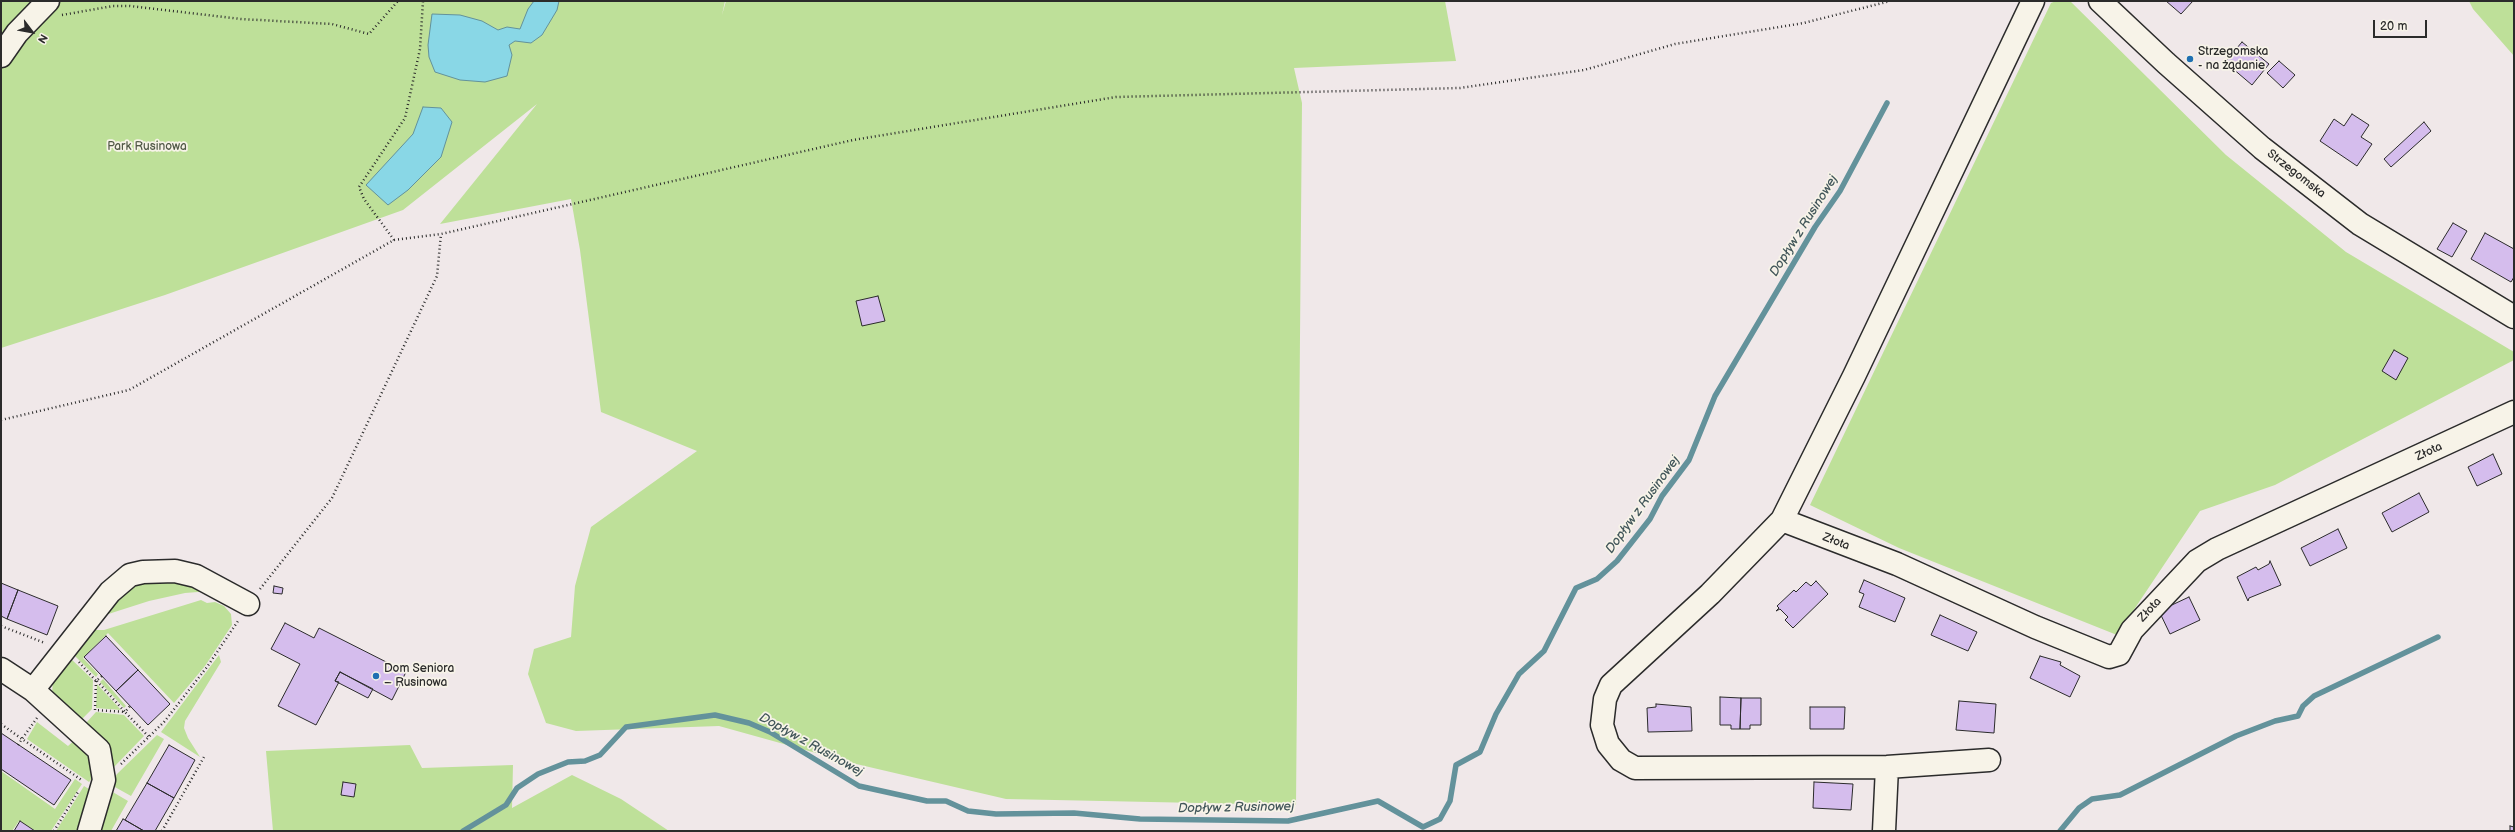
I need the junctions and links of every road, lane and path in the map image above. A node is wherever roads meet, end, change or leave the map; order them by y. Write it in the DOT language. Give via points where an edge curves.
graph roads {
  1 [pos="398,1"];
  2 [pos="423,1"];
  3 [pos="1890,1"];
  4 [pos="2033,1"];
  5 [pos="2100,1"];
  6 [pos="54,8"];
  7 [pos="1,56"];
  8 [pos="441,234"];
  9 [pos="394,240"];
  10 [pos="2514,317"];
  11 [pos="2514,412"];
  12 [pos="1,420"];
  13 [pos="1782,520"];
  14 [pos="248,604"];
  15 [pos="1,626"];
  16 [pos="52,646"];
  17 [pos="1,669"];
  18 [pos="40,696"];
  19 [pos="130,706"];
  20 [pos="125,712"];
  21 [pos="1,724"];
  22 [pos="149,737"];
  23 [pos="22,739"];
  24 [pos="18,745"];
  25 [pos="204,757"];
  26 [pos="1989,760"];
  27 [pos="1887,767"];
  28 [pos="104,780"];
  29 [pos="54,831"];
  30 [pos="89,831"];
  31 [pos="162,831"];
  32 [pos="1884,831"];
  1 -- 6 [label="path" via="369,34 332,24 241,19 130,6"];
  2 -- 9 [label="path" via="420,49 405,118 359,187 364,199"];
  3 -- 8 [label="path" via="1804,23 1674,44 1584,70 1460,88 1108,98 853,140"];
  4 -- 13 [label="street" via="1854,376"];
  5 -- 10 [label="street, Strzegomska" via="2262,148 2360,224"];
  6 -- 7 [label="street" via="17,33"];
  8 -- 9 [label="path"];
  8 -- 14 [label="path" via="437,276 332,498"];
  9 -- 12 [label="path" via="129,390"];
  11 -- 13 [label="street, Złota" via="2217,549 2197,561 2132,630 2118,654 2110,657 2035,627 1897,564"];
  13 -- 27 [label="street" via="1710,594 1611,685 1605,699 1602,726 1608,744 1621,760 1635,768"];
  14 -- 18 [label="street" via="196,576 175,571 130,575 110,592"];
  14 -- 22 [label="path" via="207,667"];
  15 -- 16 [label="path"];
  17 -- 18 [label="street"];
  18 -- 23 [label="path"];
  18 -- 28 [label="street" via="99,750"];
  19 -- 20 [label="path"];
  20 -- 20 [label="path" via="115,701 96,681 95,710"];
  20 -- 22 [label="path"];
  21 -- 23 [label="path"];
  22 -- 28 [label="path"];
  23 -- 24 [label="path"];
  23 -- 29 [label="path" via="85,782"];
  25 -- 31 [label="path"];
  26 -- 27 [label="street"];
  27 -- 32 [label="street"];
  28 -- 30 [label="street"];
}
